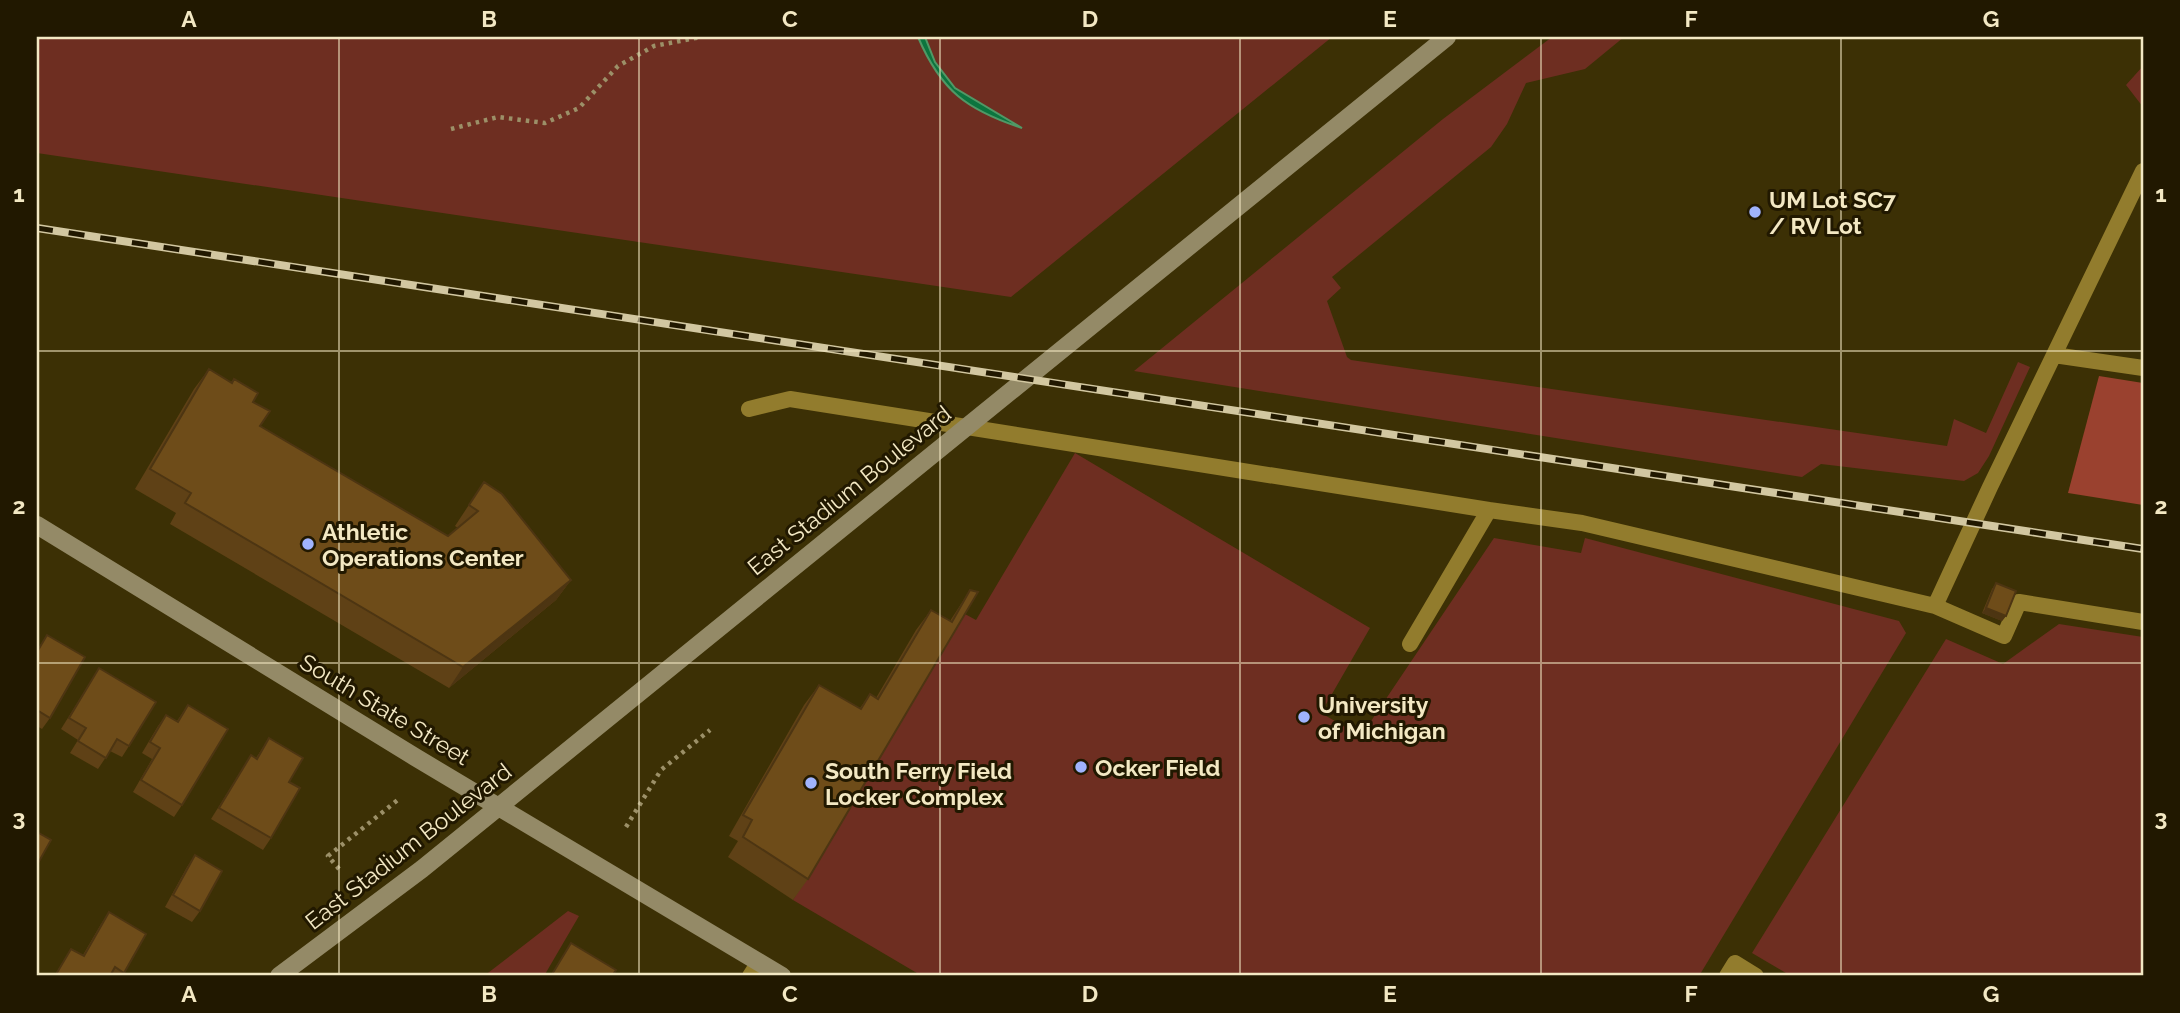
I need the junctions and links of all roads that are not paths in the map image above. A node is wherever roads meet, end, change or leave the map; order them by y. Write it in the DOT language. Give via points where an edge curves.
graph roads {
  1 [pos="1447,37"];
  2 [pos="2143,171"];
  3 [pos="2054,355"];
  4 [pos="2143,368"];
  5 [pos="749,409"];
  6 [pos="1489,510"];
  7 [pos="37,525"];
  8 [pos="1935,606"];
  9 [pos="2143,622"];
  10 [pos="1410,644"];
  11 [pos="754,969"];
  12 [pos="279,976"];
  13 [pos="782,976"];
  14 [pos="1727,976"];
  15 [pos="1756,976"];
  1 -- 12 [label="main road, East Stadium Boulevard" via="422,869"];
  2 -- 3 [label="lane"];
  3 -- 4 [label="lane"];
  3 -- 8 [label="lane"];
  5 -- 6 [label="lane" via="790,399"];
  6 -- 8 [label="lane" via="1582,523"];
  6 -- 10 [label="lane"];
  7 -- 11 [label="main road, South State Street"];
  8 -- 9 [label="lane" via="2004,636 2020,602"];
  11 -- 13 [label="main road, South State Street"];
  14 -- 15 [label="lane" via="1735,963"];
}
